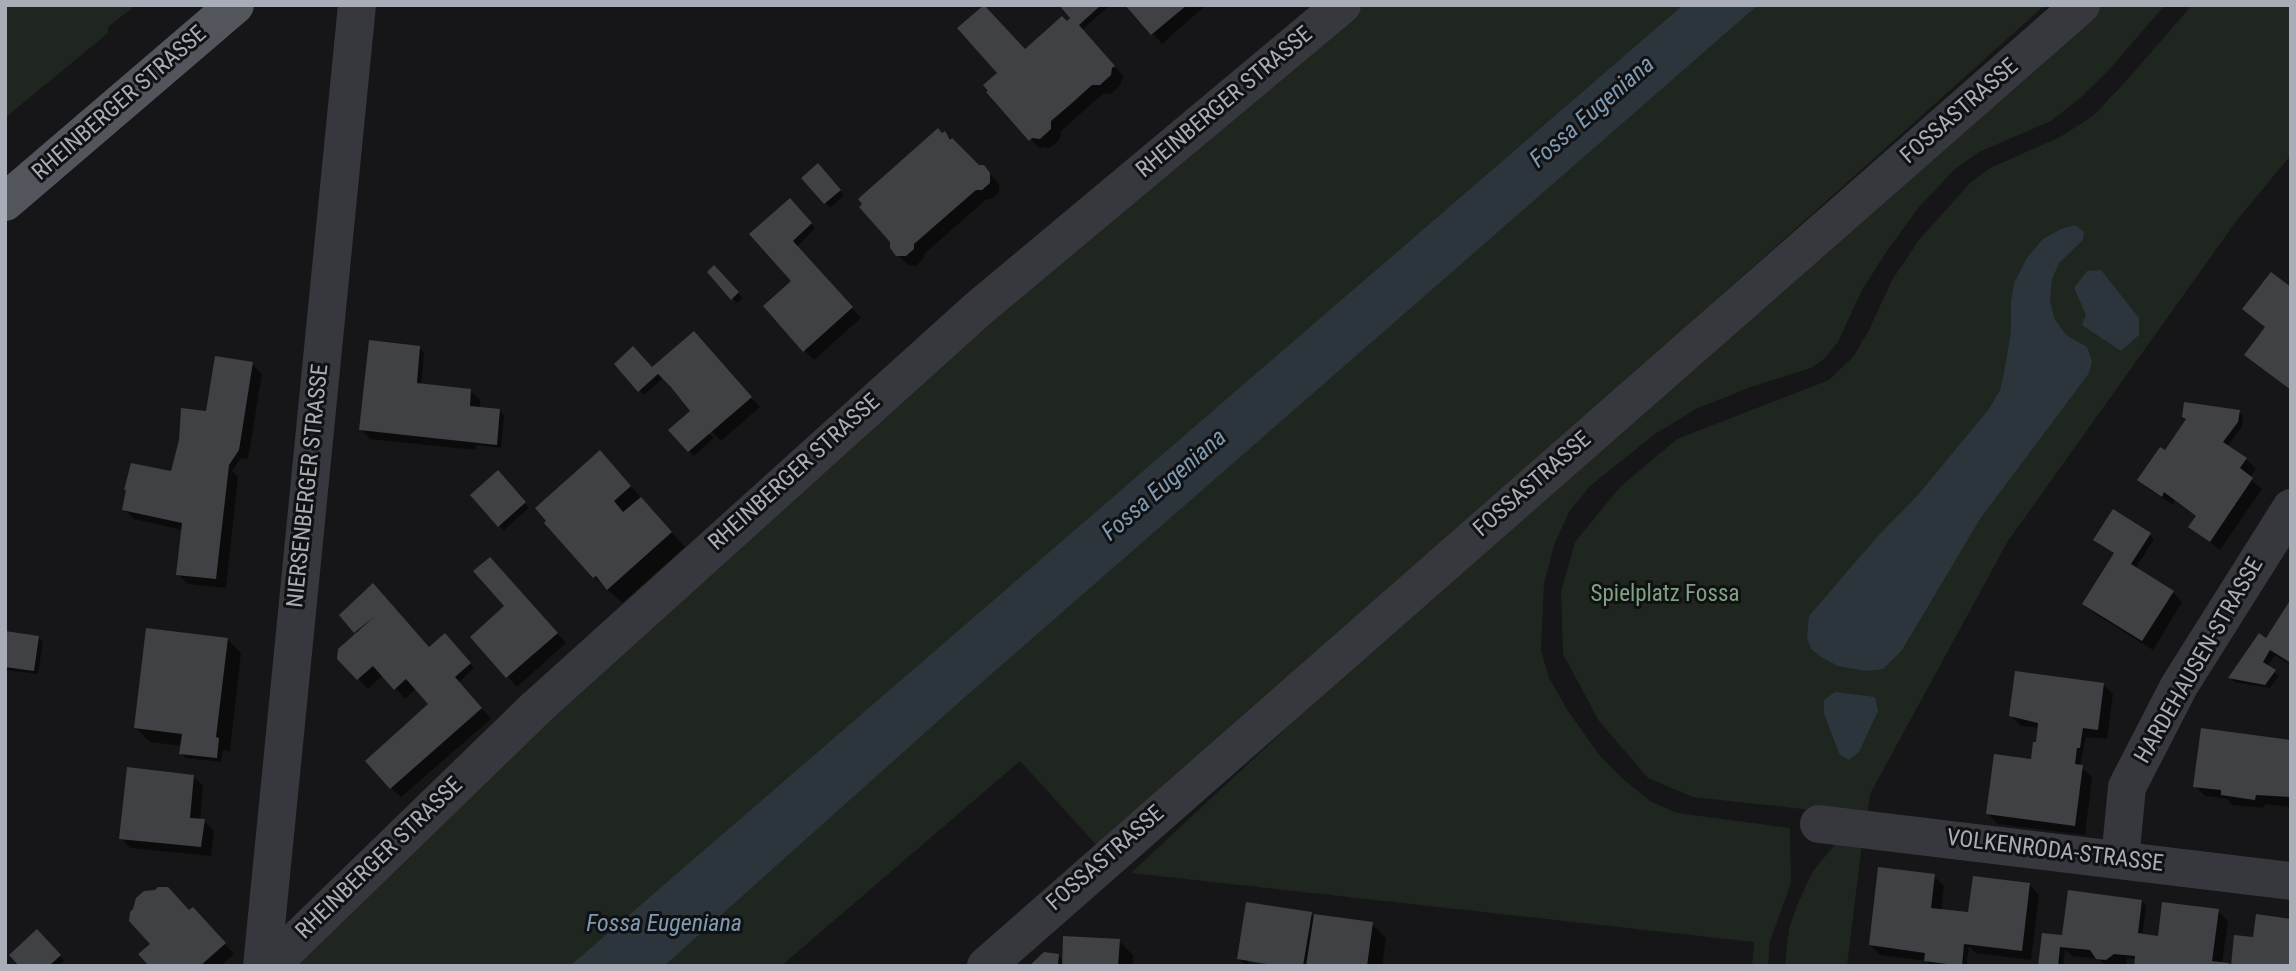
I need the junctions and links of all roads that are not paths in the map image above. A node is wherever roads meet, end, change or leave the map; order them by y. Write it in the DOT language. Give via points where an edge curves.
graph roads {
  1 [pos="234,5"];
  2 [pos="357,5"];
  3 [pos="1342,5"];
  4 [pos="2081,5"];
  5 [pos="5,202"];
  6 [pos="2291,508"];
  7 [pos="1819,824"];
  8 [pos="2120,860"];
  9 [pos="2291,881"];
  10 [pos="262,966"];
  11 [pos="270,966"];
  12 [pos="986,966"];
  1 -- 5 [label="main road, RHEINBERGER STRASSE"];
  2 -- 10 [label="street, NIERSENBERGER STRASSE"];
  3 -- 11 [label="street, RHEINBERGER STRASSE" via="978,309 537,706"];
  4 -- 12 [label="street, FOSSASTRASSE"];
  6 -- 8 [label="street, HARDEHAUSEN-STRASSE" via="2179,686 2127,787"];
  7 -- 8 [label="street, VOLKENRODA-STRASSE"];
  8 -- 9 [label="street, VOLKENRODA-STRASSE"];
}
